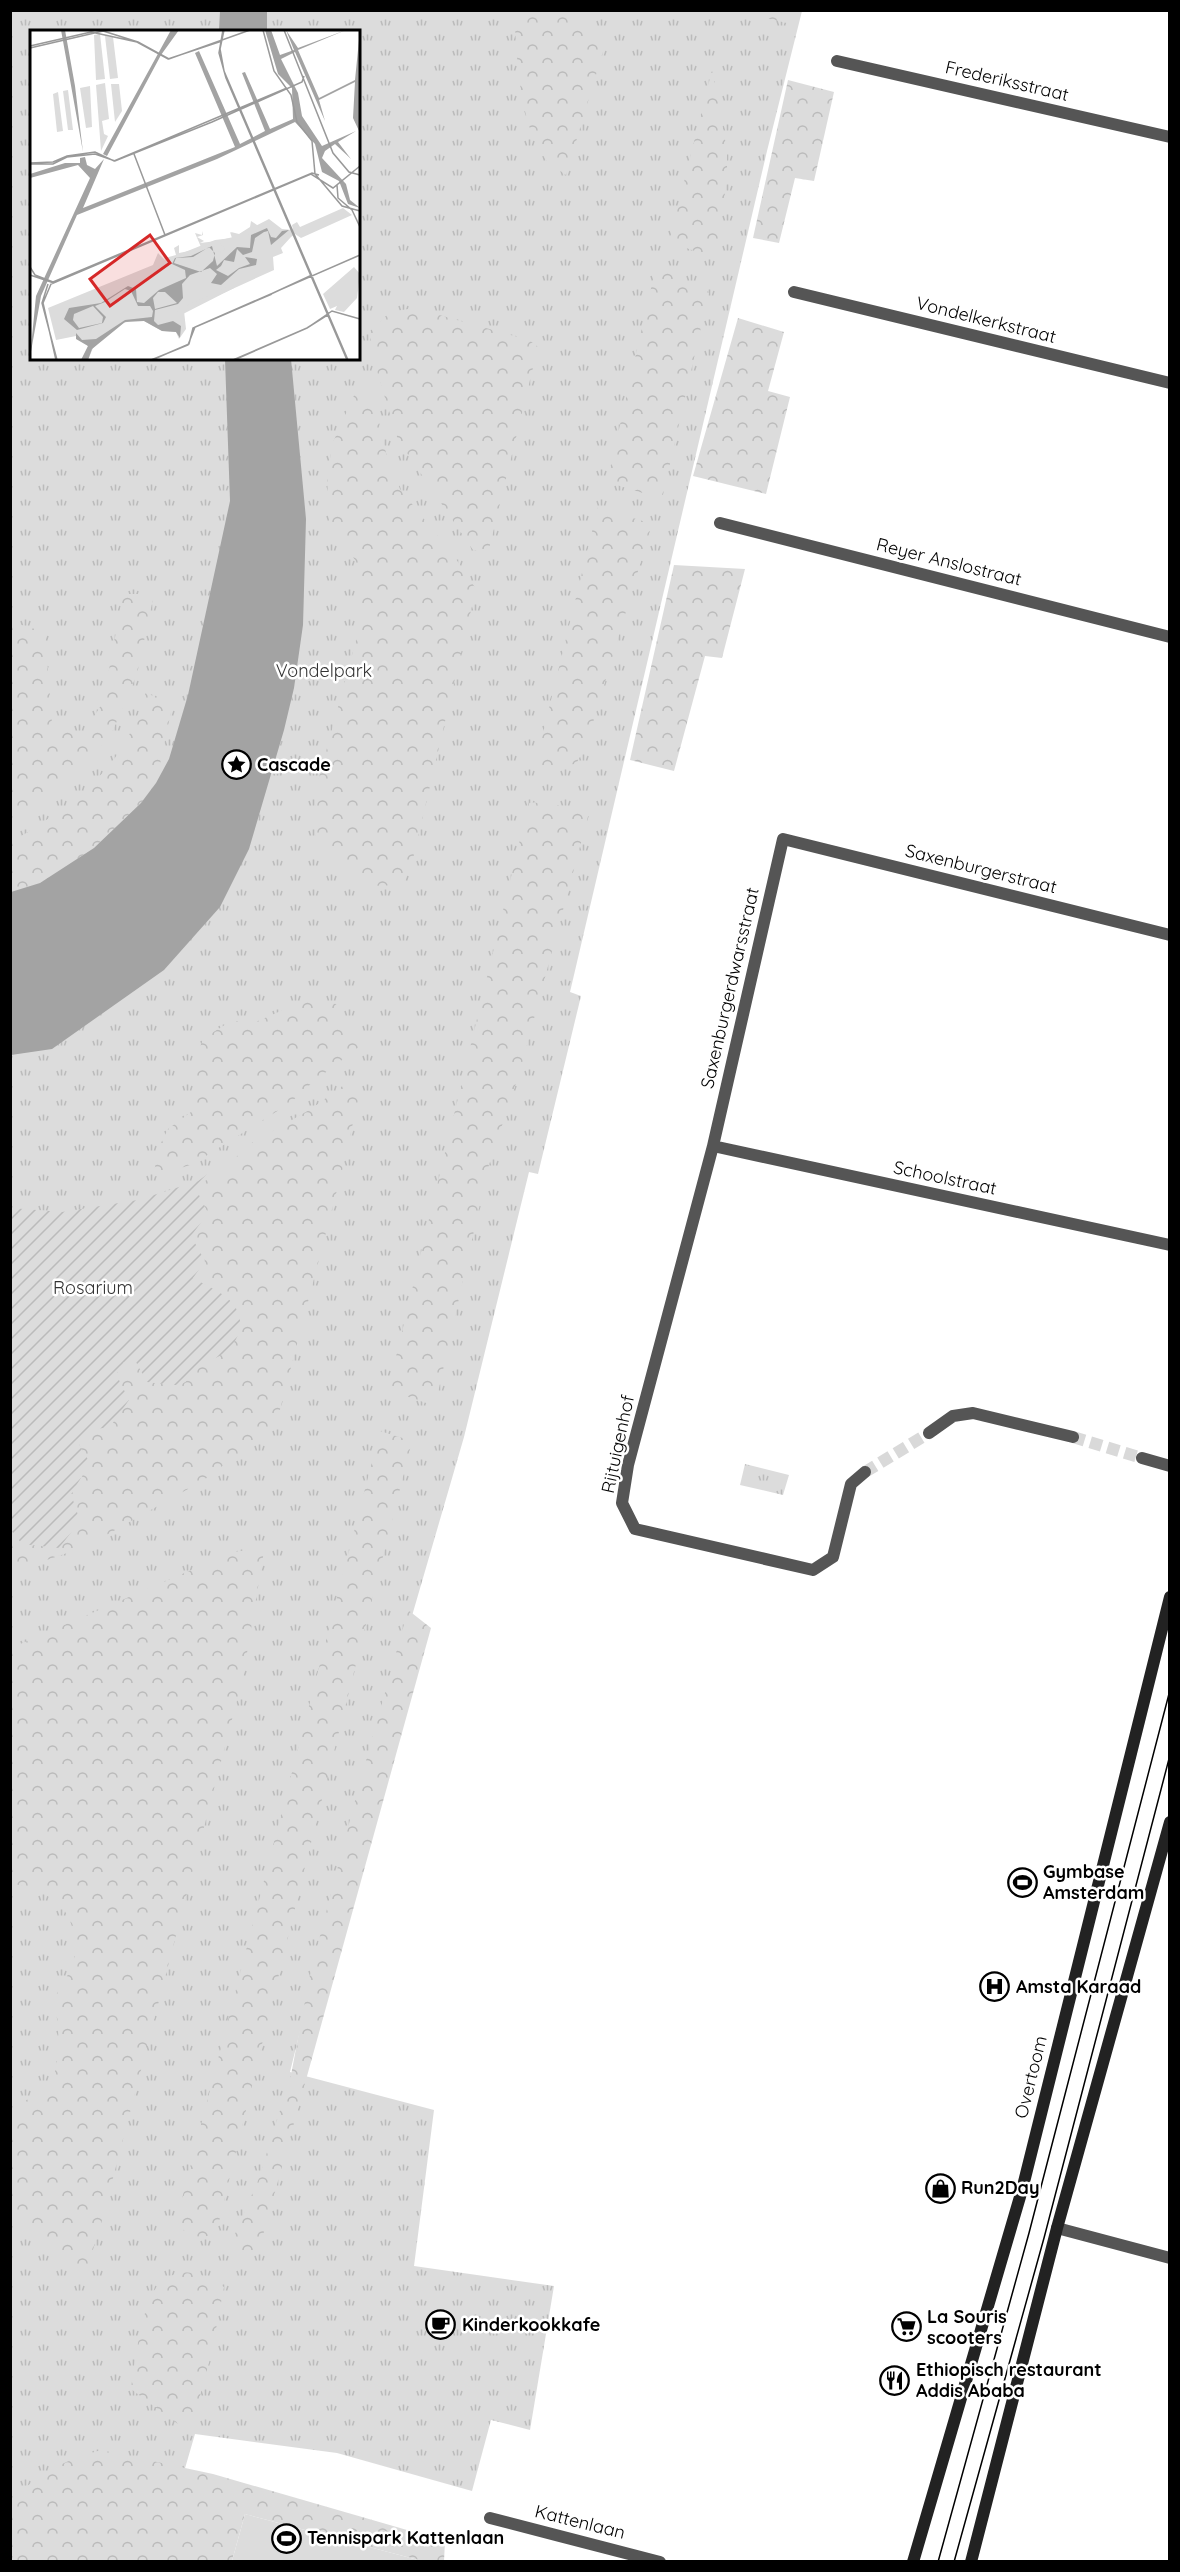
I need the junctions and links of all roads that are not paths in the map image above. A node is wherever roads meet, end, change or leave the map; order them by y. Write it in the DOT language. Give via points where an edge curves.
graph roads {
  1 [pos="837,61"];
  2 [pos="1170,137"];
  3 [pos="794,292"];
  4 [pos="1170,383"];
  5 [pos="720,523"];
  6 [pos="1170,637"];
  7 [pos="783,839"];
  8 [pos="1170,935"];
  9 [pos="713,1146"];
  10 [pos="1170,1245"];
  11 [pos="929,1433"];
  12 [pos="1073,1437"];
  13 [pos="1142,1458"];
  14 [pos="1170,1466"];
  15 [pos="865,1472"];
  16 [pos="1170,1597"];
  17 [pos="1170,1822"];
  18 [pos="1057,2228"];
  19 [pos="1170,2258"];
  20 [pos="490,2518"];
  21 [pos="660,2562"];
  22 [pos="913,2562"];
  23 [pos="971,2562"];
  1 -- 2 [label="street, Frederiksstraat"];
  3 -- 4 [label="street, Vondelkerkstraat"];
  5 -- 6 [label="street, Reyer Anslostraat"];
  7 -- 8 [label="street, Saxenburgerstraat"];
  7 -- 9 [label="street, Saxenburgerdwarsstraat"];
  9 -- 10 [label="street, Schoolstraat"];
  9 -- 15 [label="street, Rijtuigenhof" via="628,1465 622,1503 635,1529 813,1570 833,1557 851,1484"];
  11 -- 12 [label="street" via="952,1416 973,1413"];
  13 -- 14 [label="street"];
  16 -- 22 [label="main road, Overtoom" via="1022,2190"];
  17 -- 18 [label="main road"];
  18 -- 19 [label="street"];
  18 -- 23 [label="main road"];
  20 -- 21 [label="street, Kattenlaan"];
}
